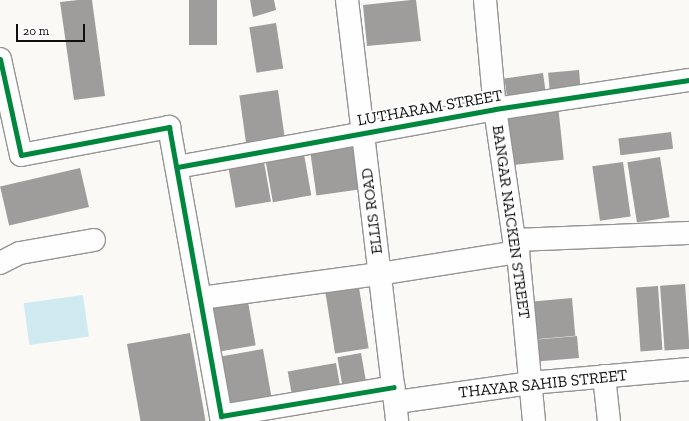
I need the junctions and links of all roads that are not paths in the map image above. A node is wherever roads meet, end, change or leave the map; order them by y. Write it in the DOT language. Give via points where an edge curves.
graph roads {
  1 [pos="347,0"];
  2 [pos="485,0"];
  3 [pos="0,59"];
  4 [pos="689,80"];
  5 [pos="495,109"];
  6 [pos="362,134"];
  7 [pos="177,167"];
  8 [pos="689,233"];
  9 [pos="94,240"];
  10 [pos="516,246"];
  11 [pos="0,263"];
  12 [pos="379,274"];
  13 [pos="201,298"];
  14 [pos="689,369"];
  15 [pos="604,376"];
  16 [pos="530,382"];
  17 [pos="396,403"];
  18 [pos="534,421"];
  19 [pos="610,421"];
  1 -- 6 [label="street, ELLIS ROAD"];
  2 -- 5 [label="street, BANGAR NAICKEN STREET"];
  3 -- 7 [label="street" via="22,156 169,127"];
  4 -- 5 [label="street, LUTHARAM STREET"];
  5 -- 6 [label="street, LUTHARAM STREET"];
  5 -- 10 [label="street, BANGAR NAICKEN STREET"];
  6 -- 7 [label="street, LUTHARAM STREET"];
  6 -- 12 [label="street, ELLIS ROAD"];
  7 -- 13 [label="street"];
  8 -- 10 [label="street"];
  9 -- 11 [label="street" via="20,253"];
  10 -- 12 [label="street"];
  10 -- 16 [label="street, BANGAR NAICKEN STREET"];
  12 -- 13 [label="street"];
  12 -- 17 [label="street, ELLIS ROAD"];
  13 -- 17 [label="street, THAYAR SAHIB STREET" via="221,416"];
  14 -- 15 [label="street, THAYAR SAHIB STREET"];
  15 -- 16 [label="street, THAYAR SAHIB STREET"];
  15 -- 19 [label="street"];
  16 -- 17 [label="street, THAYAR SAHIB STREET"];
  16 -- 18 [label="street, BANGAR NAICKEN STREET"];
}
